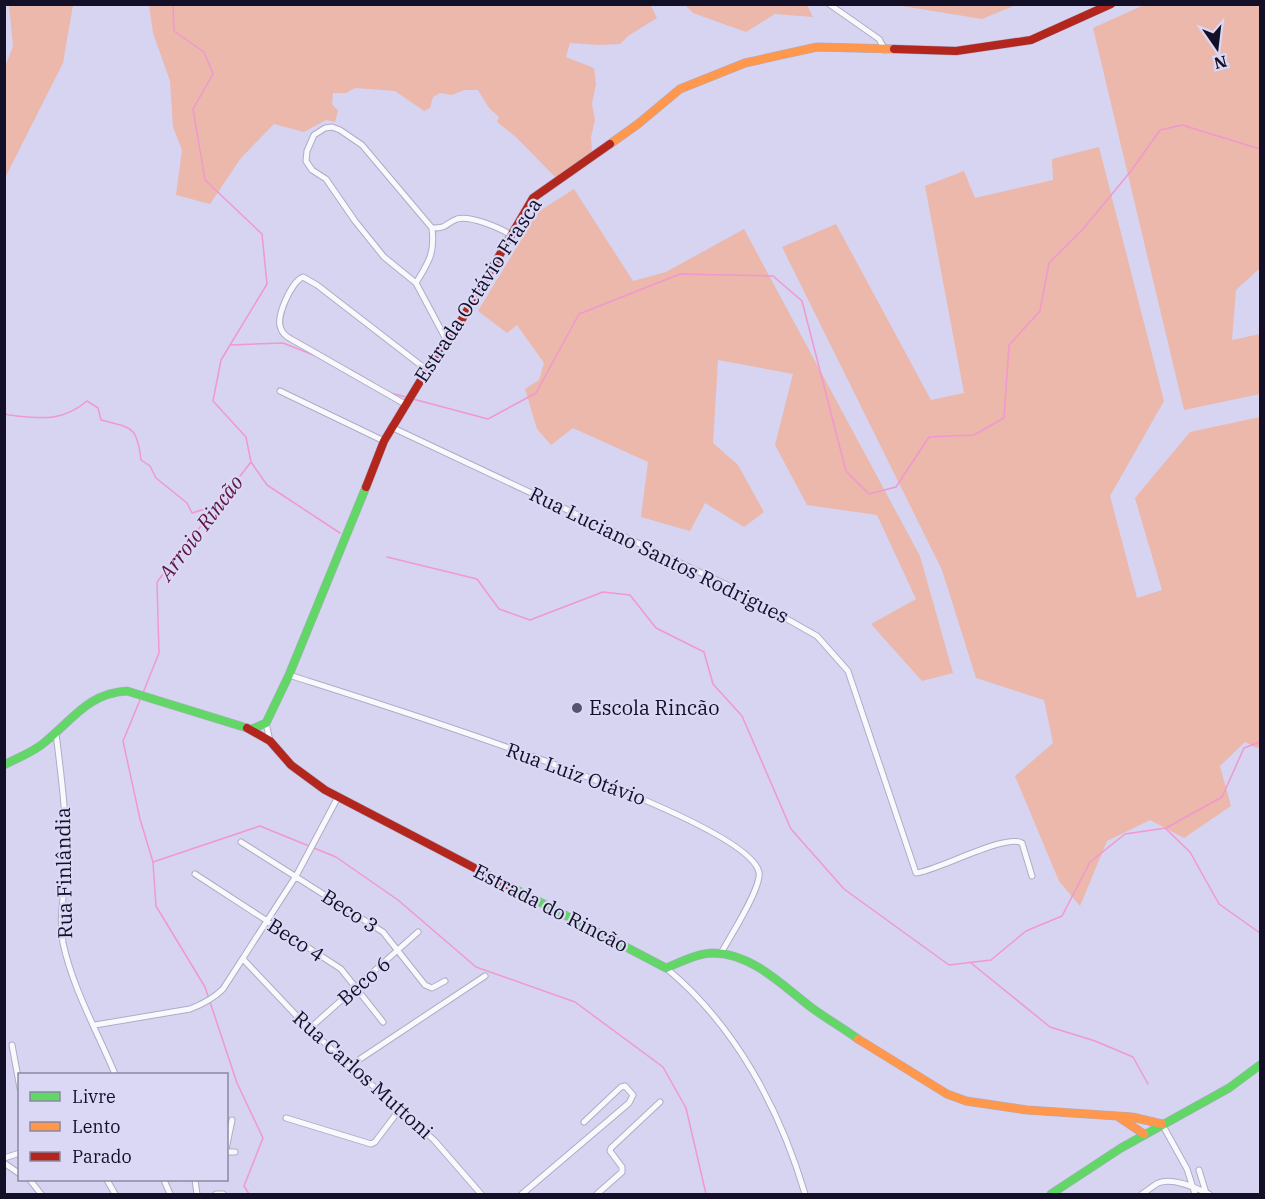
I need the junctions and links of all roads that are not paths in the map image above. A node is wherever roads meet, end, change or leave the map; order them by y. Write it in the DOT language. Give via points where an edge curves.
graph roads {
  1 [pos="830,4"];
  2 [pos="1111,4"];
  3 [pos="885,50"];
  4 [pos="432,228"];
  5 [pos="511,235"];
  6 [pos="416,283"];
  7 [pos="448,343"];
  8 [pos="427,370"];
  9 [pos="280,391"];
  10 [pos="405,404"];
  11 [pos="391,428"];
  12 [pos="384,441"];
  13 [pos="289,675"];
  14 [pos="266,723"];
  15 [pos="252,729"];
  16 [pos="56,733"];
  17 [pos="270,741"];
  18 [pos="4,765"];
  19 [pos="338,797"];
  20 [pos="241,842"];
  21 [pos="195,874"];
  22 [pos="296,876"];
  23 [pos="1032,876"];
  24 [pos="267,921"];
  25 [pos="418,932"];
  26 [pos="398,951"];
  27 [pos="721,953"];
  28 [pos="243,959"];
  29 [pos="666,968"];
  30 [pos="485,976"];
  31 [pos="445,981"];
  32 [pos="356,988"];
  33 [pos="383,1022"];
  34 [pos="95,1025"];
  35 [pos="309,1029"];
  36 [pos="12,1045"];
  37 [pos="351,1065"];
  38 [pos="1260,1065"];
  39 [pos="116,1073"];
  40 [pos="18,1077"];
  41 [pos="660,1102"];
  42 [pos="400,1109"];
  43 [pos="1119,1117"];
  44 [pos="286,1118"];
  45 [pos="1139,1119"];
  46 [pos="232,1120"];
  47 [pos="584,1122"];
  48 [pos="1162,1124"];
  49 [pos="1144,1134"];
  50 [pos="228,1141"];
  51 [pos="1131,1142"];
  52 [pos="228,1151"];
  53 [pos="235,1152"];
  54 [pos="4,1163"];
  55 [pos="1199,1170"];
  56 [pos="18,1173"];
  57 [pos="31,1181"];
  58 [pos="1194,1191"];
  59 [pos="41,1194"];
  60 [pos="216,1194"];
  61 [pos="223,1194"];
  62 [pos="481,1194"];
  63 [pos="522,1194"];
  64 [pos="597,1194"];
  65 [pos="805,1194"];
  66 [pos="1052,1194"];
  67 [pos="1142,1194"];
  68 [pos="1207,1194"];
  1 -- 3 [label="street" via="879,39"];
  2 -- 3 [label="street, Estrada Octávio Frasca" via="1031,40 956,51"];
  3 -- 5 [label="street, Estrada Octávio Frasca" via="817,47 745,63 680,89 638,124 533,198"];
  4 -- 5 [label="street" via="445,228 456,219 467,217"];
  4 -- 6 [label="street" via="431,258"];
  4 -- 6 [label="street" via="362,145 332,127 314,135 306,161 312,170 326,179 384,257"];
  5 -- 7 [label="street, Estrada Octávio Frasca"];
  6 -- 7 [label="street"];
  7 -- 8 [label="street, Estrada Octávio Frasca"];
  8 -- 10 [label="street, Estrada Octávio Frasca"];
  8 -- 10 [label="street" via="312,281 303,277 295,282 281,312 281,331"];
  9 -- 12 [label="street"];
  10 -- 11 [label="street, Estrada Octávio Frasca"];
  11 -- 12 [label="street, Estrada Octávio Frasca"];
  11 -- 23 [label="street, Rua Luciano Santos Rodrigues" via="727,585 817,636 848,671 916,873 1015,840 1023,843"];
  12 -- 13 [label="street, Estrada Octávio Frasca"];
  13 -- 14 [label="street, Estrada Octávio Frasca"];
  13 -- 27 [label="street, Rua Luiz Otávio" via="601,781 663,806 747,853 757,866 759,881"];
  14 -- 15 [label="street"];
  14 -- 17 [label="street"];
  15 -- 16 [label="street, Estrada do Rincão" via="127,691 111,692 92,700"];
  15 -- 17 [label="street, Estrada do Rincão"];
  16 -- 18 [label="street, Estrada do Rincão" via="44,744"];
  16 -- 34 [label="street, Rua Finlândia" via="66,830 63,941 76,987"];
  17 -- 19 [label="street, Estrada do Rincão" via="291,765"];
  19 -- 22 [label="street"];
  19 -- 29 [label="street, Estrada do Rincão"];
  20 -- 22 [label="street, Beco 3"];
  21 -- 24 [label="street, Beco 4"];
  22 -- 24 [label="street"];
  22 -- 26 [label="street, Beco 3" via="383,932"];
  24 -- 28 [label="street"];
  24 -- 32 [label="street, Beco 4" via="341,969"];
  25 -- 26 [label="street, Beco 6"];
  26 -- 31 [label="street, Beco 3" via="428,987"];
  26 -- 32 [label="street, Beco 6"];
  27 -- 29 [label="street" via="700,955"];
  27 -- 43 [label="street" via="761,968 815,1010 946,1094 986,1106"];
  28 -- 34 [label="street" via="215,997 205,1004"];
  28 -- 35 [label="street, Rua Carlos Muttoni"];
  29 -- 65 [label="street" via="686,984 716,1019 756,1076 776,1116"];
  30 -- 37 [label="street"];
  32 -- 33 [label="street, Beco 4"];
  32 -- 35 [label="street, Beco 6"];
  34 -- 39 [label="street, Rua Finlândia"];
  35 -- 37 [label="street, Rua Carlos Muttoni"];
  36 -- 40 [label="street"];
  37 -- 42 [label="street, Rua Carlos Muttoni"];
  38 -- 48 [label="street" via="1229,1088"];
  41 -- 64 [label="street" via="611,1148 622,1172"];
  42 -- 44 [label="street" via="371,1144"];
  42 -- 62 [label="street, Rua Carlos Muttoni" via="434,1140"];
  43 -- 45 [label="street"];
  43 -- 49 [label="street"];
  43 -- 51 [label="street" via="1131,1131"];
  45 -- 48 [label="street"];
  45 -- 49 [label="street"];
  46 -- 50 [label="street"];
  47 -- 63 [label="street" via="621,1087 633,1095 629,1103"];
  48 -- 49 [label="street"];
  48 -- 58 [label="street" via="1187,1169"];
  49 -- 51 [label="street"];
  51 -- 66 [label="street"];
  52 -- 53 [label="street"];
  54 -- 56 [label="street"];
  55 -- 68 [label="street"];
  57 -- 59 [label="street"];
  58 -- 67 [label="street" via="1176,1183 1159,1183"];
  58 -- 68 [label="street"];
  60 -- 61 [label="street"];
}
